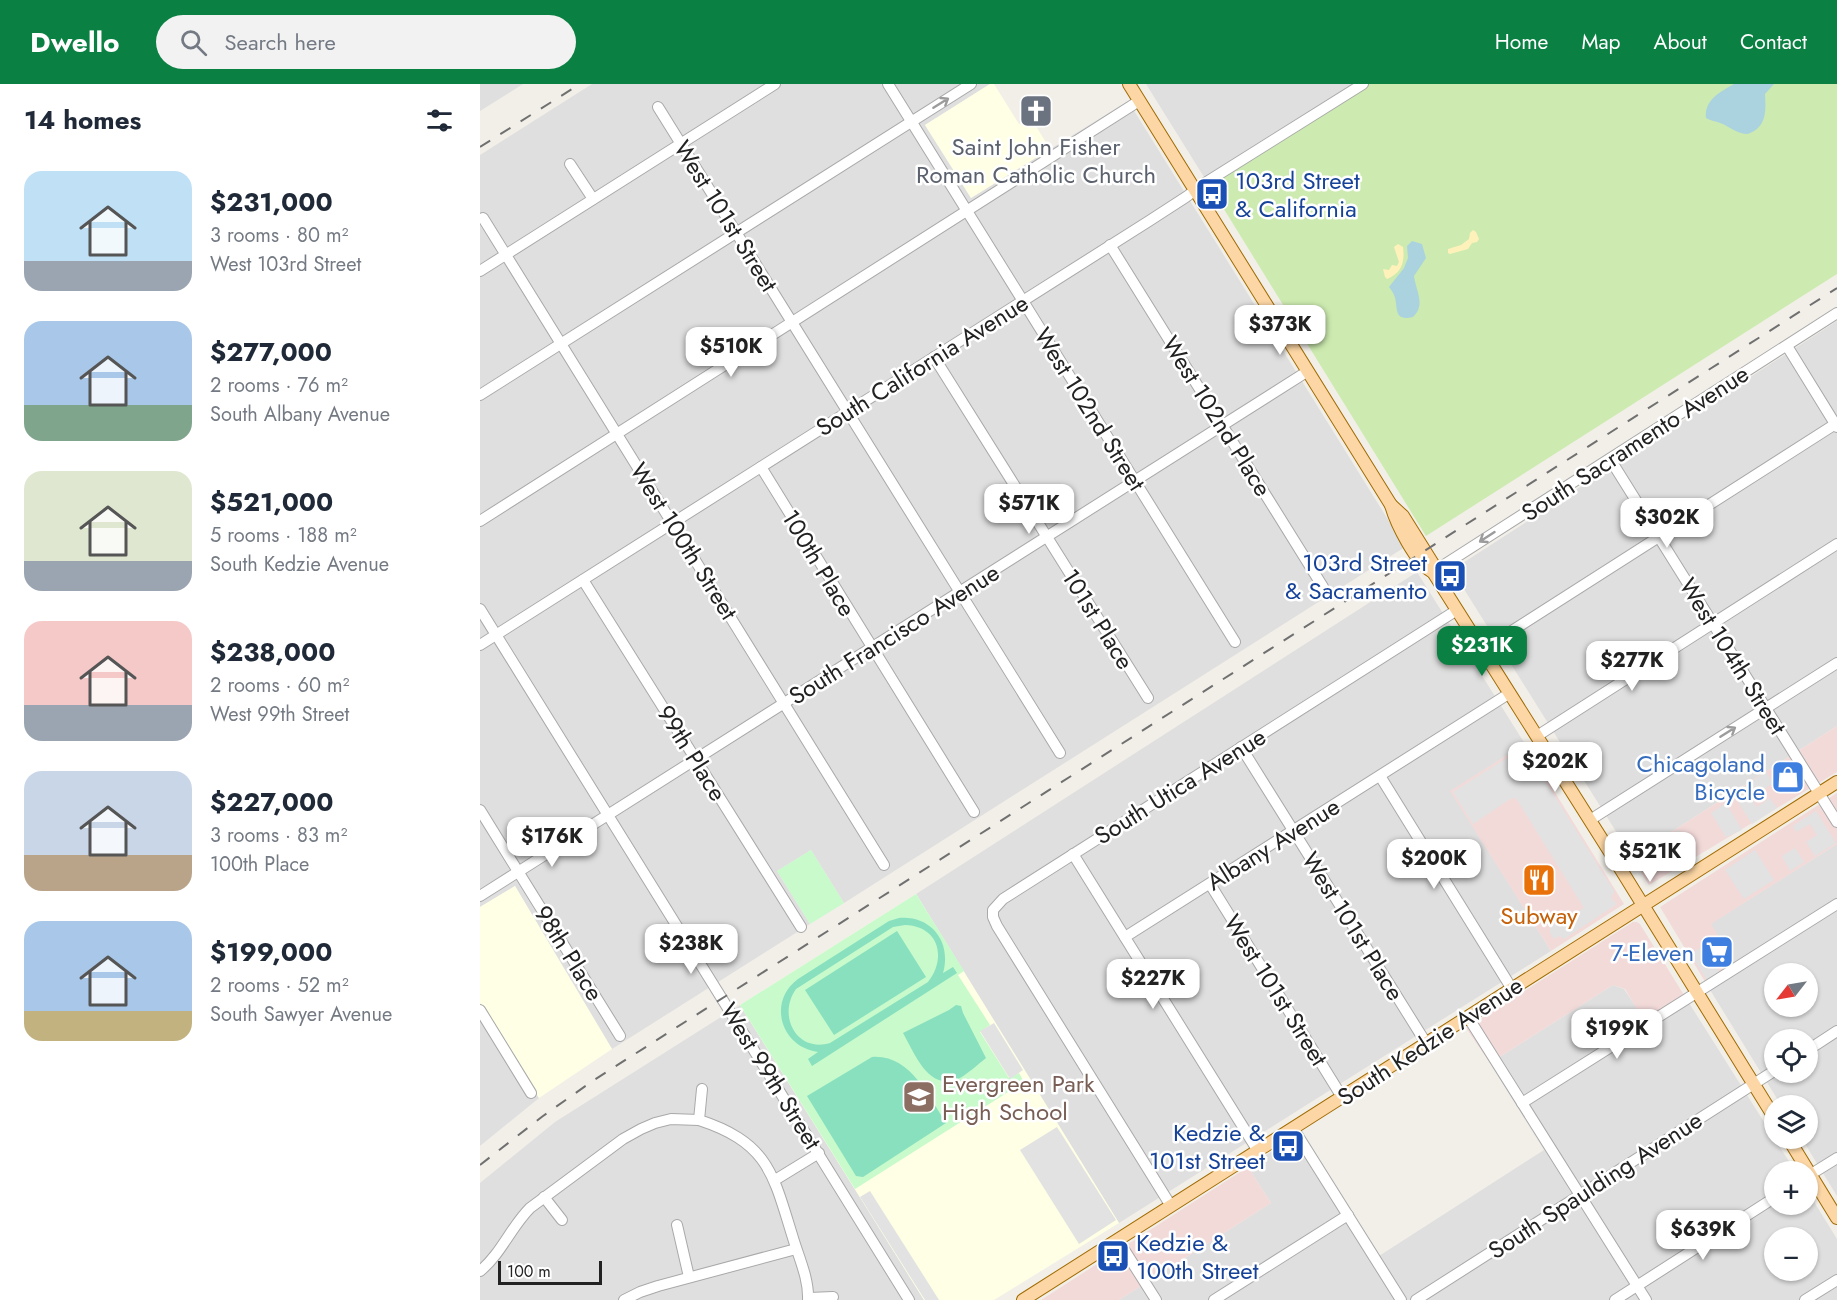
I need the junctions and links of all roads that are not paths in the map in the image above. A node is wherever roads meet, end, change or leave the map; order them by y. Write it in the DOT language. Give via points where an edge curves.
graph roads {
  1 [pos="888,84"];
  2 [pos="971,84"];
  3 [pos="1129,84"];
  4 [pos="1363,84"];
  5 [pos="770,85"];
  6 [pos="1139,101"];
  7 [pos="658,107"];
  8 [pos="912,122"];
  9 [pos="681,144"];
  10 [pos="570,164"];
  11 [pos="1195,190"];
  12 [pos="593,199"];
  13 [pos="967,211"];
  14 [pos="483,218"];
  15 [pos="736,233"];
  16 [pos="1110,245"];
  17 [pos="505,254"];
  18 [pos="480,271"];
  19 [pos="1023,301"];
  20 [pos="1837,314"];
  21 [pos="792,322"];
  22 [pos="561,344"];
  23 [pos="1787,346"];
  24 [pos="934,357"];
  25 [pos="1308,371"];
  26 [pos="480,395"];
  27 [pos="848,412"];
  28 [pos="1222,425"];
  29 [pos="1837,425"];
  30 [pos="617,434"];
  31 [pos="1610,459"];
  32 [pos="760,467"];
  33 [pos="1135,481"];
  34 [pos="480,521"];
  35 [pos="673,523"];
  36 [pos="1047,537"];
  37 [pos="1659,537"];
  38 [pos="1837,544"];
  39 [pos="1433,572"];
  40 [pos="583,580"];
  41 [pos="1323,587"];
  42 [pos="960,592"];
  43 [pos="480,609"];
  44 [pos="1457,610"];
  45 [pos="1713,624"];
  46 [pos="496,635"];
  47 [pos="1235,642"];
  48 [pos="480,645"];
  49 [pos="871,648"];
  50 [pos="1482,650"];
  51 [pos="1837,663"];
  52 [pos="1510,693"];
  53 [pos="1148,698"];
  54 [pos="784,704"];
  55 [pos="1766,708"];
  56 [pos="1536,736"];
  57 [pos="1241,747"];
  58 [pos="1060,753"];
  59 [pos="696,759"];
  60 [pos="1380,777"];
  61 [pos="1837,782"];
  62 [pos="1819,794"];
  63 [pos="480,810"];
  64 [pos="974,812"];
  65 [pos="609,815"];
  66 [pos="1590,820"];
  67 [pos="1837,822"];
  68 [pos="1294,831"];
  69 [pos="1073,854"];
  70 [pos="884,865"];
  71 [pos="519,872"];
  72 [pos="1210,884"];
  73 [pos="480,897"];
  74 [pos="1837,904"];
  75 [pos="1643,905"];
  76 [pos="801,927"];
  77 [pos="1125,937"];
  78 [pos="1512,989"];
  79 [pos="1697,993"];
  80 [pos="480,1010"];
  81 [pos="1468,1017"];
  82 [pos="1837,1031"];
  83 [pos="620,1036"];
  84 [pos="1426,1043"];
  85 [pos="1818,1043"];
  86 [pos="1764,1078"];
  87 [pos="1754,1084"];
  88 [pos="702,1089"];
  89 [pos="531,1093"];
  90 [pos="1342,1097"];
  91 [pos="1764,1100"];
  92 [pos="1522,1103"];
  93 [pos="699,1120"];
  94 [pos="1293,1128"];
  95 [pos="1258,1150"];
  96 [pos="819,1153"];
  97 [pos="1837,1158"];
  98 [pos="1818,1170"];
  99 [pos="775,1180"];
  100 [pos="1818,1190"];
  101 [pos="1580,1195"];
  102 [pos="544,1197"];
  103 [pos="1764,1204"];
  104 [pos="1171,1206"];
  105 [pos="1348,1215"];
  106 [pos="1837,1218"];
  107 [pos="562,1220"];
  108 [pos="677,1225"];
  109 [pos="1118,1240"];
  110 [pos="796,1249"];
  111 [pos="480,1271"];
  112 [pos="689,1277"];
  113 [pos="1837,1280"];
  114 [pos="1637,1286"];
  115 [pos="833,1297"];
  116 [pos="808,1299"];
  117 [pos="624,1300"];
  118 [pos="909,1300"];
  119 [pos="1023,1300"];
  120 [pos="1156,1300"];
  121 [pos="1214,1300"];
  122 [pos="1401,1300"];
  123 [pos="1416,1300"];
  124 [pos="1615,1300"];
  125 [pos="1646,1300"];
  126 [pos="1805,1300"];
  1 -- 8 [label="street, West 102nd Street"];
  8 -- 2 [label="street, one-way"];
  3 -- 6 [label="main road"];
  4 -- 11 [label="street, South California Avenue"];
  5 -- 9 [label="street"];
  6 -- 11 [label="main road"];
  6 -- 13 [label="street"];
  7 -- 9 [label="street, West 101st Street"];
  8 -- 13 [label="street, West 102nd Street"];
  8 -- 15 [label="street"];
  9 -- 12 [label="street"];
  9 -- 15 [label="street, West 101st Street"];
  10 -- 12 [label="street"];
  11 -- 16 [label="street, South California Avenue"];
  11 -- 25 [label="main road"];
  12 -- 17 [label="street"];
  13 -- 19 [label="street, West 102nd Street"];
  13 -- 21 [label="street"];
  14 -- 17 [label="street, West 100th Street"];
  15 -- 21 [label="street, West 101st Street"];
  15 -- 22 [label="street"];
  16 -- 19 [label="street, South California Avenue"];
  16 -- 28 [label="street, West 102nd Place"];
  17 -- 18 [label="street"];
  17 -- 22 [label="street, West 100th Street"];
  19 -- 24 [label="street, South California Avenue"];
  19 -- 33 [label="street, West 102nd Street"];
  20 -- 23 [label="street, South Sacramento Avenue"];
  21 -- 27 [label="street, West 101st Street"];
  21 -- 30 [label="street"];
  22 -- 26 [label="street"];
  22 -- 30 [label="street, West 100th Street"];
  23 -- 29 [label="street"];
  23 -- 31 [label="street, South Sacramento Avenue"];
  24 -- 27 [label="street, South California Avenue"];
  24 -- 36 [label="street, 101st Place"];
  25 -- 28 [label="street, South Francisco Avenue"];
  25 -- 39 [label="main road" via="1391,505 1417,556"];
  27 -- 32 [label="street, South California Avenue"];
  27 -- 42 [label="street, West 101st Street"];
  28 -- 33 [label="street, South Francisco Avenue"];
  28 -- 41 [label="street, West 102nd Place"];
  29 -- 37 [label="street"];
  30 -- 34 [label="street"];
  30 -- 35 [label="street, West 100th Street"];
  31 -- 37 [label="street, West 104th Street"];
  31 -- 39 [label="street, South Sacramento Avenue, one-way"];
  32 -- 35 [label="street, South California Avenue"];
  32 -- 49 [label="street, 100th Place"];
  33 -- 36 [label="street, South Francisco Avenue"];
  33 -- 47 [label="street, West 102nd Street"];
  35 -- 40 [label="street, South California Avenue"];
  35 -- 54 [label="street, West 100th Street"];
  36 -- 42 [label="street, South Francisco Avenue"];
  36 -- 53 [label="street, 101st Place"];
  37 -- 45 [label="street, West 104th Street"];
  37 -- 50 [label="street"];
  38 -- 45 [label="street"];
  39 -- 44 [label="main road"];
  40 -- 46 [label="street, South California Avenue"];
  40 -- 59 [label="street, 99th Place"];
  42 -- 49 [label="street, South Francisco Avenue"];
  42 -- 58 [label="street, West 101st Street"];
  43 -- 46 [label="street, West 99th Street"];
  44 -- 50 [label="main road"];
  44 -- 57 [label="street, South Utica Avenue"];
  45 -- 55 [label="street, West 104th Street"];
  45 -- 56 [label="street"];
  46 -- 48 [label="street, South California Avenue"];
  46 -- 65 [label="street, West 99th Street"];
  49 -- 54 [label="street, South Francisco Avenue"];
  49 -- 64 [label="street, 100th Place"];
  50 -- 52 [label="main road"];
  51 -- 55 [label="street"];
  52 -- 56 [label="main road"];
  52 -- 60 [label="street, Albany Avenue"];
  54 -- 59 [label="street, South Francisco Avenue"];
  54 -- 70 [label="street, West 100th Street"];
  55 -- 62 [label="street, West 104th Street"];
  66 -- 55 [label="street, one-way"];
  56 -- 66 [label="main road"];
  57 -- 68 [label="street, West 101st Place"];
  57 -- 69 [label="street, South Utica Avenue"];
  59 -- 65 [label="street, South Francisco Avenue"];
  59 -- 76 [label="street, 99th Place"];
  60 -- 68 [label="street, Albany Avenue"];
  60 -- 78 [label="street"];
  61 -- 62 [label="main road, South Kedzie Avenue"];
  62 -- 67 [label="street, West 104th Street"];
  62 -- 75 [label="main road, South Kedzie Avenue"];
  63 -- 71 [label="street, 98th Place"];
  65 -- 71 [label="street, South Francisco Avenue"];
  65 -- 96 [label="street, West 99th Street"];
  66 -- 75 [label="main road"];
  68 -- 72 [label="street, Albany Avenue"];
  68 -- 84 [label="street, West 101st Place"];
  69 -- 77 [label="street"];
  69 -- 104 [label="street, South Utica Avenue" via="1003,899 993,910 993,917"];
  71 -- 73 [label="street, South Francisco Avenue"];
  71 -- 83 [label="street, 98th Place"];
  72 -- 77 [label="street, Albany Avenue"];
  72 -- 90 [label="street, West 101st Street"];
  74 -- 79 [label="street"];
  75 -- 78 [label="main road, South Kedzie Avenue"];
  75 -- 79 [label="main road"];
  77 -- 95 [label="street"];
  78 -- 81 [label="main road, South Kedzie Avenue"];
  79 -- 87 [label="main road"];
  79 -- 92 [label="street"];
  80 -- 89 [label="street"];
  81 -- 84 [label="main road, South Kedzie Avenue"];
  81 -- 92 [label="street"];
  82 -- 85 [label="street"];
  84 -- 90 [label="main road, South Kedzie Avenue"];
  86 -- 87 [label="street, South Spaulding Avenue"];
  87 -- 91 [label="main road"];
  87 -- 101 [label="street, South Spaulding Avenue"];
  88 -- 93 [label="street"];
  90 -- 94 [label="main road, South Kedzie Avenue"];
  92 -- 101 [label="street"];
  93 -- 99 [label="street" via="743,1140"];
  93 -- 102 [label="street" via="671,1119 641,1129"];
  94 -- 95 [label="main road, South Kedzie Avenue"];
  94 -- 105 [label="street"];
  95 -- 104 [label="main road, South Kedzie Avenue"];
  96 -- 99 [label="street"];
  96 -- 118 [label="street, West 99th Street"];
  97 -- 98 [label="street"];
  99 -- 110 [label="street"];
  100 -- 106 [label="main road"];
  101 -- 114 [label="street"];
  101 -- 123 [label="street, South Spaulding Avenue"];
  102 -- 107 [label="street"];
  102 -- 111 [label="street" via="520,1218 497,1254"];
  103 -- 114 [label="street"];
  104 -- 109 [label="main road, South Kedzie Avenue"];
  105 -- 121 [label="street"];
  105 -- 122 [label="street"];
  108 -- 112 [label="street"];
  109 -- 119 [label="main road, South Kedzie Avenue"];
  109 -- 120 [label="street"];
  110 -- 112 [label="street"];
  110 -- 116 [label="street"];
  112 -- 117 [label="street"];
  113 -- 126 [label="street"];
  114 -- 124 [label="street"];
  114 -- 125 [label="street"];
  115 -- 116 [label="street"];
}
